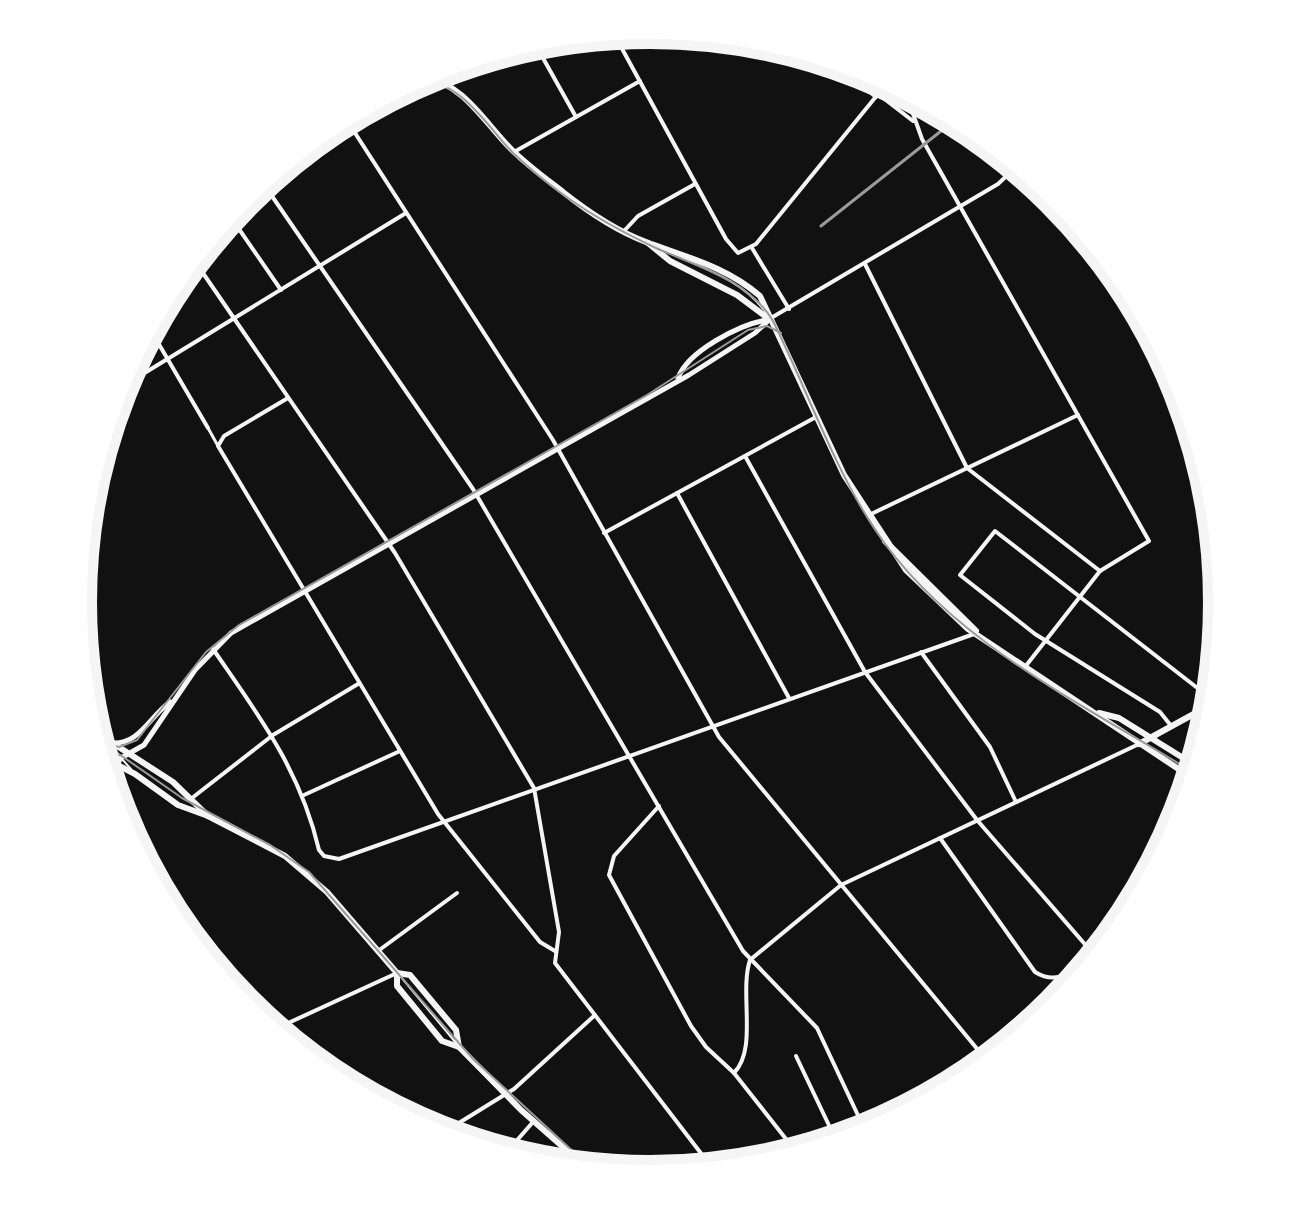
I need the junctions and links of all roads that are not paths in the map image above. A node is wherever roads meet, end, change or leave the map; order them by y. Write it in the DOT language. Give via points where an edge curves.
graph roads {
  1 [pos="620,45"];
  2 [pos="541,55"];
  3 [pos="640,81"];
  4 [pos="444,84"];
  5 [pos="867,88"];
  6 [pos="877,96"];
  7 [pos="910,109"];
  8 [pos="576,117"];
  9 [pos="913,121"];
  10 [pos="353,130"];
  11 [pos="514,152"];
  12 [pos="1009,175"];
  13 [pos="695,184"];
  14 [pos="270,194"];
  15 [pos="960,207"];
  16 [pos="406,213"];
  17 [pos="237,226"];
  18 [pos="624,231"];
  19 [pos="648,243"];
  20 [pos="752,248"];
  21 [pos="865,264"];
  22 [pos="320,266"];
  23 [pos="201,271"];
  24 [pos="281,290"];
  25 [pos="789,309"];
  26 [pos="234,318"];
  27 [pos="770,319"];
  28 [pos="157,341"];
  29 [pos="167,359"];
  30 [pos="140,376"];
  31 [pos="678,379"];
  32 [pos="1164,384"];
  33 [pos="288,398"];
  34 [pos="1078,415"];
  35 [pos="816,417"];
  36 [pos="208,428"];
  37 [pos="218,446"];
  38 [pos="557,449"];
  39 [pos="745,456"];
  40 [pos="1189,457"];
  41 [pos="967,468"];
  42 [pos="677,493"];
  43 [pos="476,495"];
  44 [pos="867,516"];
  45 [pos="604,533"];
  46 [pos="389,544"];
  47 [pos="1100,571"];
  48 [pos="303,591"];
  49 [pos="1079,595"];
  50 [pos="977,633"];
  51 [pos="1045,640"];
  52 [pos="213,648"];
  53 [pos="921,652"];
  54 [pos="1025,667"];
  55 [pos="865,672"];
  56 [pos="359,683"];
  57 [pos="1201,691"];
  58 [pos="789,698"];
  59 [pos="171,702"];
  60 [pos="1198,712"];
  61 [pos="1099,713"];
  62 [pos="712,726"];
  63 [pos="1172,727"];
  64 [pos="107,732"];
  65 [pos="273,735"];
  66 [pos="1152,738"];
  67 [pos="111,742"];
  68 [pos="1139,744"];
  69 [pos="400,751"];
  70 [pos="130,753"];
  71 [pos="629,755"];
  72 [pos="114,757"];
  73 [pos="1185,759"];
  74 [pos="115,760"];
  75 [pos="119,761"];
  76 [pos="116,765"];
  77 [pos="1182,772"];
  78 [pos="534,788"];
  79 [pos="304,795"];
  80 [pos="192,798"];
  81 [pos="1016,802"];
  82 [pos="659,806"];
  83 [pos="208,816"];
  84 [pos="977,820"];
  85 [pos="445,821"];
  86 [pos="940,838"];
  87 [pos="841,885"];
  88 [pos="457,893"];
  89 [pos="1088,949"];
  90 [pos="378,951"];
  91 [pos="555,951"];
  92 [pos="750,960"];
  93 [pos="397,973"];
  94 [pos="1064,977"];
  95 [pos="595,1015"];
  96 [pos="285,1025"];
  97 [pos="459,1047"];
  98 [pos="980,1053"];
  99 [pos="796,1056"];
  100 [pos="734,1073"];
  101 [pos="504,1094"];
  102 [pos="860,1120"];
  103 [pos="533,1122"];
  104 [pos="455,1125"];
  105 [pos="831,1130"];
  106 [pos="792,1143"];
  107 [pos="514,1144"];
  108 [pos="572,1155"];
  109 [pos="705,1158"];
  1 -- 3 [label="street"];
  2 -- 8 [label="street"];
  3 -- 8 [label="street"];
  3 -- 13 [label="street"];
  4 -- 11 [label="main road" via="462,94"];
  5 -- 6 [label="street"];
  6 -- 9 [label="street"];
  6 -- 20 [label="street"];
  7 -- 9 [label="street"];
  8 -- 11 [label="street"];
  9 -- 15 [label="street"];
  10 -- 16 [label="street"];
  11 -- 18 [label="main road" via="574,201"];
  12 -- 15 [label="street"];
  13 -- 18 [label="street" via="638,216"];
  13 -- 20 [label="street" via="726,239 739,253"];
  14 -- 22 [label="street"];
  15 -- 21 [label="street"];
  15 -- 34 [label="street"];
  16 -- 22 [label="street"];
  16 -- 38 [label="street"];
  17 -- 24 [label="street"];
  18 -- 19 [label="main road"];
  19 -- 27 [label="main road"];
  19 -- 27 [label="main road" via="675,249 745,282 760,296"];
  20 -- 25 [label="street"];
  21 -- 25 [label="street"];
  21 -- 41 [label="street"];
  22 -- 24 [label="street"];
  22 -- 43 [label="street"];
  23 -- 26 [label="street"];
  24 -- 26 [label="street"];
  25 -- 27 [label="street"];
  26 -- 29 [label="street"];
  26 -- 33 [label="street"];
  27 -- 31 [label="street"];
  27 -- 31 [label="street" via="740,326 683,365"];
  27 -- 35 [label="main road"];
  28 -- 29 [label="street"];
  29 -- 30 [label="street"];
  29 -- 36 [label="street"];
  31 -- 38 [label="street"];
  32 -- 40 [label="main road"];
  33 -- 37 [label="street" via="224,436"];
  33 -- 46 [label="street"];
  34 -- 41 [label="street"];
  34 -- 47 [label="street" via="1149,541"];
  35 -- 39 [label="street"];
  35 -- 44 [label="main road"];
  36 -- 37 [label="street"];
  37 -- 48 [label="street"];
  38 -- 43 [label="street"];
  38 -- 45 [label="street"];
  39 -- 42 [label="street"];
  39 -- 55 [label="street"];
  41 -- 44 [label="street"];
  41 -- 47 [label="street"];
  42 -- 45 [label="street"];
  42 -- 58 [label="street"];
  43 -- 46 [label="street"];
  43 -- 71 [label="street"];
  44 -- 50 [label="main road" via="919,585"];
  45 -- 62 [label="street"];
  46 -- 48 [label="street"];
  46 -- 78 [label="street"];
  47 -- 49 [label="street"];
  48 -- 52 [label="street"];
  48 -- 56 [label="street"];
  49 -- 51 [label="street"];
  49 -- 51 [label="street" via="995,531 960,575"];
  49 -- 57 [label="street"];
  50 -- 53 [label="street"];
  50 -- 54 [label="main road"];
  51 -- 54 [label="street"];
  51 -- 63 [label="street" via="1160,712"];
  52 -- 59 [label="street"];
  52 -- 65 [label="street"];
  53 -- 55 [label="street"];
  53 -- 81 [label="street" via="990,747"];
  54 -- 61 [label="main road"];
  55 -- 58 [label="street"];
  55 -- 84 [label="street"];
  56 -- 65 [label="street"];
  56 -- 69 [label="street"];
  58 -- 62 [label="street"];
  59 -- 67 [label="street" via="134,738"];
  59 -- 70 [label="street" via="144,745"];
  60 -- 63 [label="main road"];
  61 -- 66 [label="main road" via="1119,718"];
  61 -- 68 [label="main road"];
  62 -- 71 [label="street"];
  62 -- 87 [label="street"];
  63 -- 66 [label="main road"];
  64 -- 67 [label="main road"];
  65 -- 79 [label="street"];
  65 -- 80 [label="street"];
  66 -- 68 [label="main road"];
  66 -- 73 [label="main road"];
  67 -- 70 [label="main road"];
  67 -- 75 [label="street"];
  68 -- 77 [label="main road"];
  68 -- 81 [label="street"];
  69 -- 79 [label="street"];
  69 -- 85 [label="street"];
  70 -- 75 [label="street"];
  70 -- 80 [label="main road"];
  71 -- 78 [label="street"];
  71 -- 82 [label="street"];
  72 -- 75 [label="lane"];
  74 -- 75 [label="main road"];
  75 -- 76 [label="street"];
  75 -- 83 [label="main road" via="178,805"];
  78 -- 85 [label="street"];
  78 -- 91 [label="street" via="559,932"];
  79 -- 85 [label="street" via="324,856 339,859"];
  80 -- 83 [label="main road"];
  81 -- 84 [label="street"];
  82 -- 92 [label="street"];
  82 -- 100 [label="street" via="609,865 611,880 691,1026"];
  83 -- 90 [label="main road" via="303,870"];
  84 -- 86 [label="street"];
  84 -- 89 [label="street"];
  85 -- 91 [label="street" via="540,942"];
  86 -- 87 [label="street"];
  86 -- 94 [label="street" via="1035,972"];
  87 -- 92 [label="street"];
  87 -- 98 [label="street"];
  88 -- 90 [label="street"];
  90 -- 93 [label="main road"];
  91 -- 95 [label="street" via="559,969"];
  92 -- 100 [label="street" via="745,976 745,1054"];
  92 -- 102 [label="street" via="817,1028"];
  93 -- 96 [label="street"];
  93 -- 97 [label="main road" via="397,986 440,1038"];
  93 -- 97 [label="main road" via="410,975 456,1030"];
  95 -- 101 [label="street"];
  95 -- 109 [label="street"];
  97 -- 101 [label="main road"];
  99 -- 105 [label="street"];
  100 -- 106 [label="street"];
  101 -- 103 [label="main road"];
  101 -- 104 [label="street"];
  103 -- 107 [label="street"];
  103 -- 108 [label="main road"];
}
